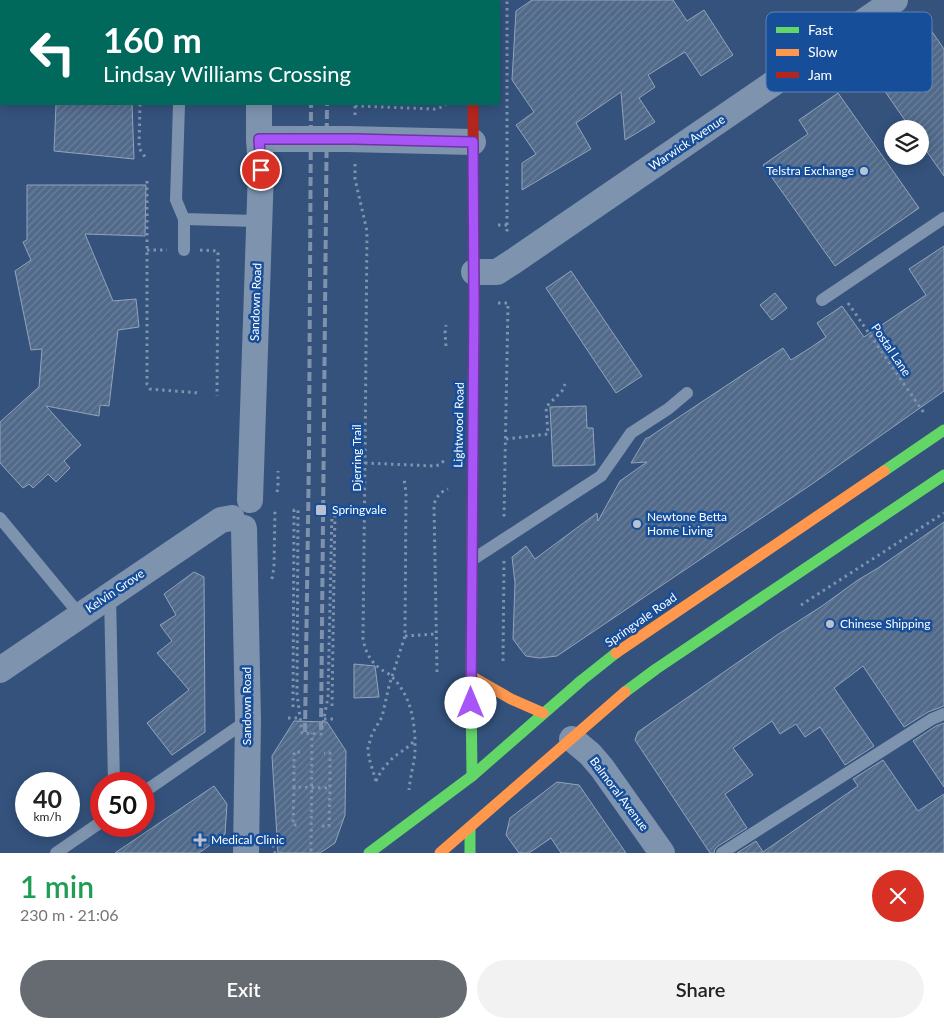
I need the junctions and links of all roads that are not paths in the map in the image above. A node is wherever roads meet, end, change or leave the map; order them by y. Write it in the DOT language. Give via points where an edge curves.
graph roads {
  1 [pos="896,0"];
  2 [pos="878,12"];
  3 [pos="766,89"];
  4 [pos="179,105"];
  5 [pos="259,105"];
  6 [pos="473,105"];
  7 [pos="259,139"];
  8 [pos="473,142"];
  9 [pos="944,218"];
  10 [pos="184,219"];
  11 [pos="258,221"];
  12 [pos="184,250"];
  13 [pos="474,272"];
  14 [pos="822,300"];
  15 [pos="687,393"];
  16 [pos="944,430"];
  17 [pos="944,475"];
  18 [pos="242,515"];
  19 [pos="0,518"];
  20 [pos="472,560"];
  21 [pos="110,595"];
  22 [pos="80,615"];
  23 [pos="0,670"];
  24 [pos="471,676"];
  25 [pos="544,713"];
  26 [pos="944,714"];
  27 [pos="248,720"];
  28 [pos="572,739"];
  29 [pos="114,772"];
  30 [pos="472,776"];
  31 [pos="155,784"];
  32 [pos="471,793"];
  33 [pos="471,811"];
  34 [pos="470,828"];
  35 [pos="90,830"];
  36 [pos="56,853"];
  37 [pos="246,853"];
  38 [pos="369,853"];
  39 [pos="440,853"];
  40 [pos="470,853"];
  41 [pos="662,853"];
  42 [pos="722,853"];
  1 -- 2 [label="street, Warwick Avenue"];
  3 -- 13 [label="street, Warwick Avenue" via="497,272"];
  4 -- 10 [label="lane" via="176,200"];
  5 -- 7 [label="street, Sandown Road"];
  6 -- 8 [label="main road, Lightwood Road"];
  7 -- 8 [label="street, bridge"];
  7 -- 11 [label="street, Sandown Road"];
  8 -- 13 [label="main road, Lightwood Road"];
  9 -- 14 [label="lane"];
  10 -- 11 [label="lane"];
  10 -- 12 [label="lane"];
  11 -- 18 [label="street, Sandown Road"];
  13 -- 20 [label="main road, Lightwood Road"];
  15 -- 20 [label="lane" via="631,433 601,476"];
  16 -- 25 [label="main road, Springvale Road" via="620,650"];
  17 -- 28 [label="main road" via="656,669 622,694"];
  18 -- 21 [label="street, Kelvin Grove" via="221,520"];
  18 -- 27 [label="street, Sandown Road"];
  19 -- 22 [label="lane"];
  20 -- 24 [label="main road, Lightwood Road"];
  21 -- 22 [label="street, Kelvin Grove"];
  21 -- 29 [label="lane"];
  22 -- 23 [label="street, Kelvin Grove"];
  24 -- 25 [label="main road"];
  24 -- 30 [label="main road, Lightwood Road"];
  25 -- 30 [label="main road, Springvale Road"];
  26 -- 42 [label="lane"];
  27 -- 31 [label="lane"];
  27 -- 37 [label="street, Sandown Road"];
  28 -- 34 [label="main road"];
  28 -- 41 [label="street, Balmoral Avenue" via="602,768"];
  30 -- 32 [label="main road, Lightwood Road"];
  30 -- 38 [label="main road, Springvale Road"];
  33 -- 34 [label="main road"];
  34 -- 39 [label="main road"];
  34 -- 40 [label="main road"];
  35 -- 36 [label="lane"];
}
